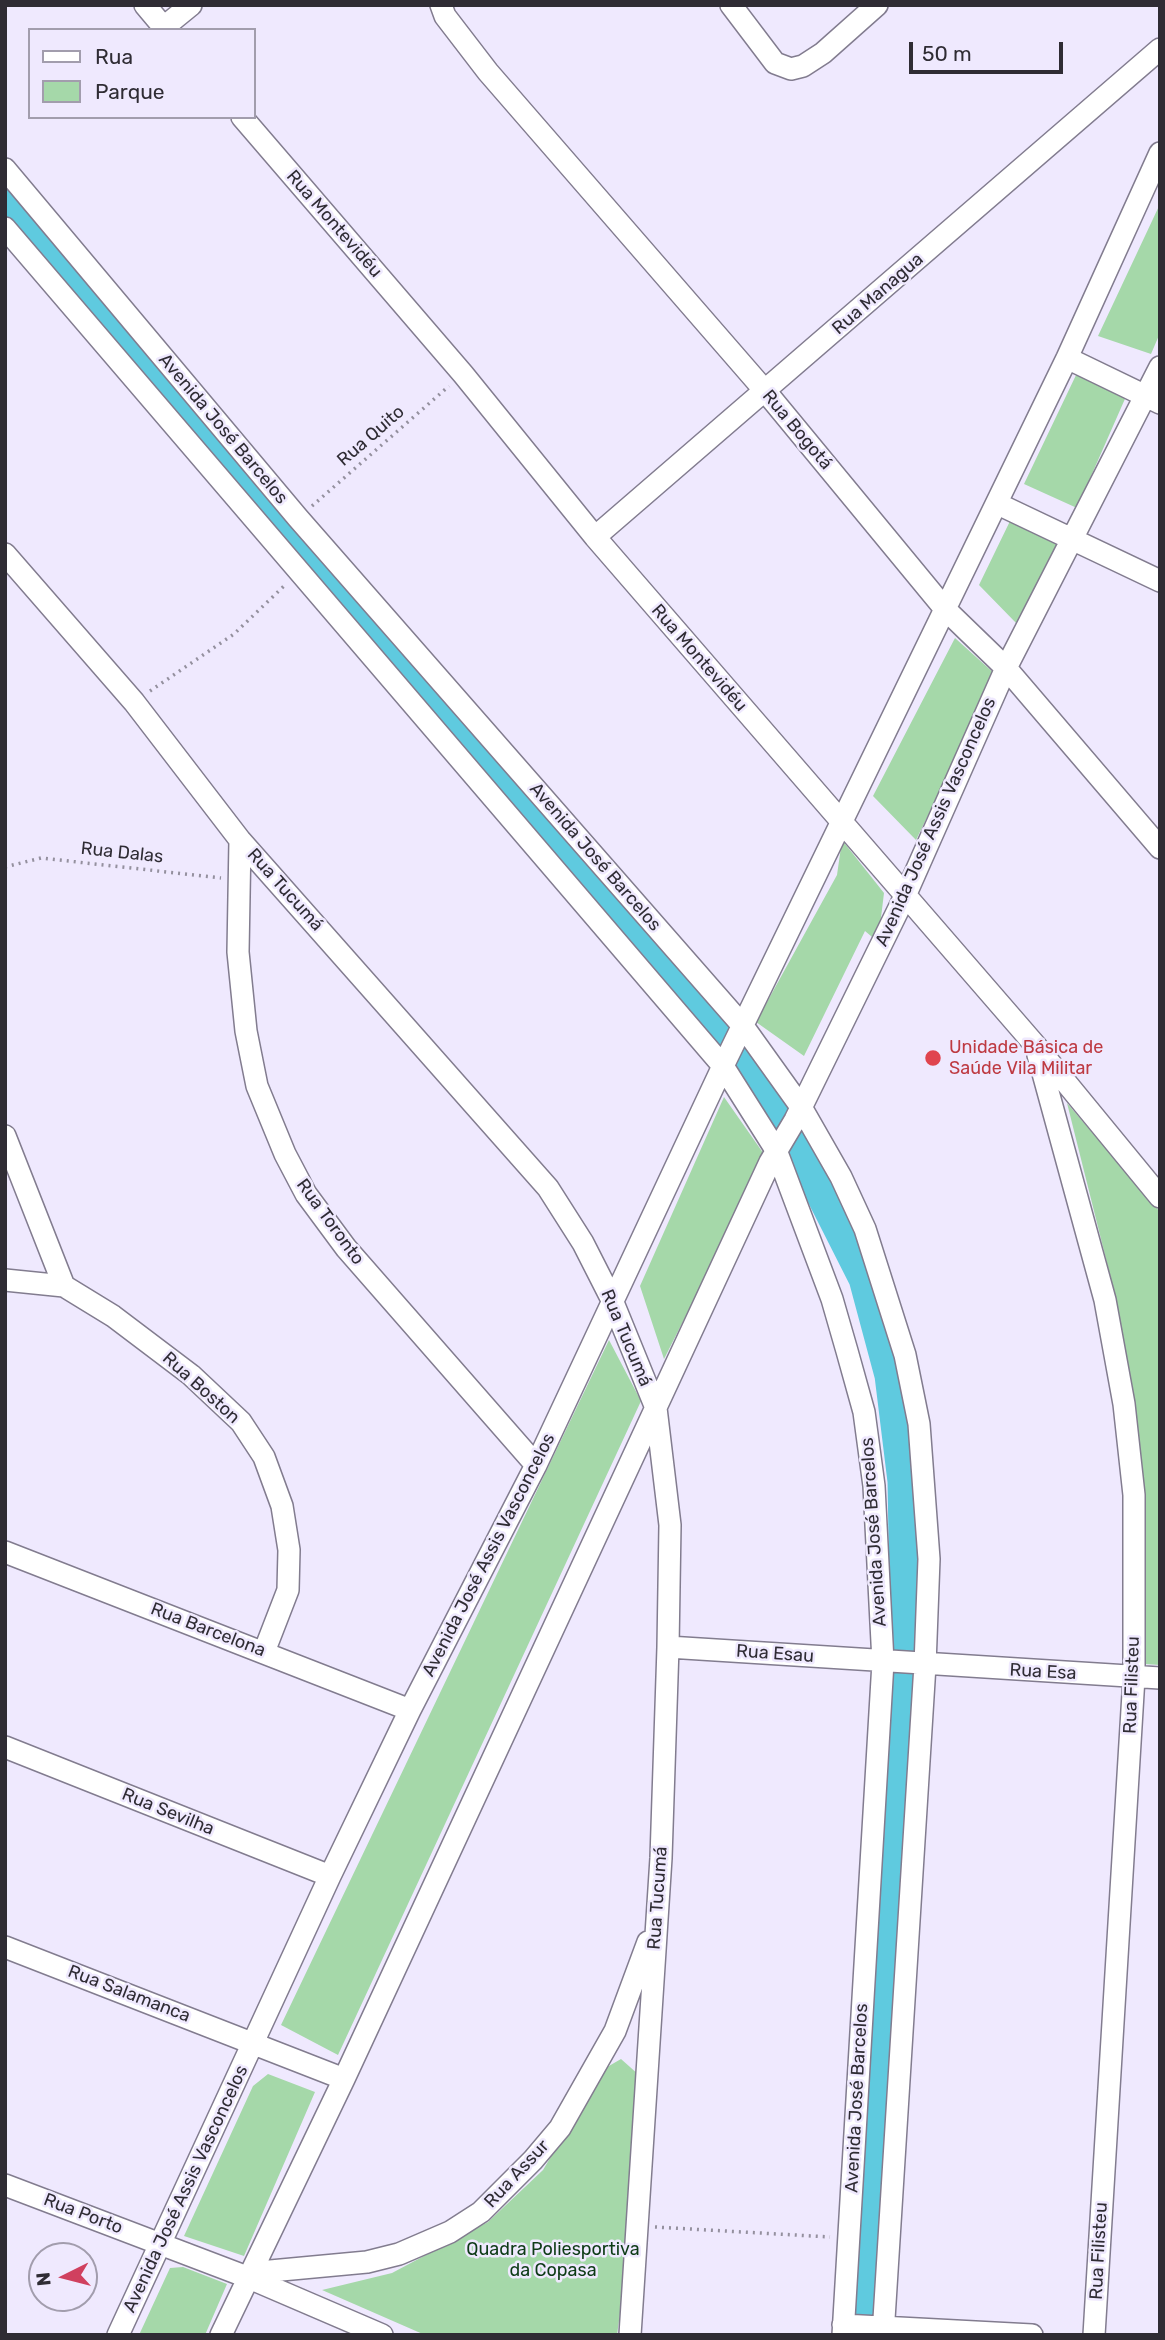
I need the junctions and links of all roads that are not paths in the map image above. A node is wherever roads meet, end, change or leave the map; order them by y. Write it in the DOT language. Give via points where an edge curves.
graph roads {
  1 [pos="145,5"];
  2 [pos="191,5"];
  3 [pos="442,5"];
  4 [pos="731,5"];
  5 [pos="877,5"];
  6 [pos="164,28"];
  7 [pos="166,28"];
  8 [pos="1160,50"];
  9 [pos="244,119"];
  10 [pos="1160,153"];
  11 [pos="5,169"];
  12 [pos="5,228"];
  13 [pos="1067,358"];
  14 [pos="1160,367"];
  15 [pos="766,392"];
  16 [pos="1153,400"];
  17 [pos="998,504"];
  18 [pos="595,537"];
  19 [pos="1074,539"];
  20 [pos="5,554"];
  21 [pos="1160,581"];
  22 [pos="945,609"];
  23 [pos="1006,668"];
  24 [pos="841,823"];
  25 [pos="240,840"];
  26 [pos="1160,848"];
  27 [pos="905,897"];
  28 [pos="739,1033"];
  29 [pos="1036,1046"];
  30 [pos="724,1063"];
  31 [pos="789,1128"];
  32 [pos="5,1136"];
  33 [pos="1160,1196"];
  34 [pos="5,1280"];
  35 [pos="64,1286"];
  36 [pos="612,1300"];
  37 [pos="656,1408"];
  38 [pos="536,1465"];
  39 [pos="5,1552"];
  40 [pos="668,1647"];
  41 [pos="264,1652"];
  42 [pos="903,1663"];
  43 [pos="1134,1677"];
  44 [pos="1160,1678"];
  45 [pos="410,1710"];
  46 [pos="5,1747"];
  47 [pos="330,1876"];
  48 [pos="657,1917"];
  49 [pos="5,1947"];
  50 [pos="615,2031"];
  51 [pos="253,2042"];
  52 [pos="647,2046"];
  53 [pos="344,2079"];
  54 [pos="5,2185"];
  55 [pos="162,2244"];
  56 [pos="248,2275"];
  57 [pos="863,2329"];
  58 [pos="118,2335"];
  59 [pos="220,2335"];
  60 [pos="382,2335"];
  61 [pos="630,2335"];
  62 [pos="1032,2335"];
  63 [pos="1094,2335"];
  1 -- 6 [label="street"];
  2 -- 7 [label="street"];
  3 -- 15 [label="street, Rua Bogotá" via="445,16 488,72"];
  4 -- 5 [label="street" via="775,63 790,69 824,54"];
  8 -- 15 [label="street, Rua Managua"];
  9 -- 18 [label="street, Rua Montevidéu" via="463,374"];
  10 -- 13 [label="street"];
  11 -- 28 [label="street, Avenida José Barcelos"];
  12 -- 30 [label="street, Avenida José Barcelos"];
  13 -- 16 [label="street"];
  13 -- 17 [label="street"];
  14 -- 16 [label="street, Avenida José Assis Vasconcelos"];
  15 -- 18 [label="street, Rua Managua"];
  15 -- 22 [label="street, Rua Bogotá"];
  16 -- 19 [label="street, Avenida José Assis Vasconcelos"];
  17 -- 19 [label="street"];
  17 -- 22 [label="street"];
  18 -- 24 [label="street, Rua Montevidéu"];
  19 -- 21 [label="street"];
  19 -- 23 [label="street, Avenida José Assis Vasconcelos"];
  20 -- 25 [label="street, Rua Tucumá" via="134,702"];
  22 -- 23 [label="street, Rua Bogotá"];
  22 -- 24 [label="street"];
  23 -- 26 [label="street, Rua Bogotá"];
  23 -- 27 [label="street, Avenida José Assis Vasconcelos"];
  24 -- 27 [label="street, Rua Montevidéu"];
  24 -- 28 [label="street"];
  25 -- 36 [label="street, Rua Tucumá" via="548,1188"];
  25 -- 38 [label="street, Rua Toronto" via="237,952 246,1031 257,1086 285,1154 306,1195 346,1248"];
  27 -- 29 [label="street, Rua Montevidéu"];
  27 -- 31 [label="street, Avenida José Assis Vasconcelos"];
  28 -- 30 [label="street, Avenida José Assis Vasconcelos"];
  28 -- 31 [label="street, Avenida José Barcelos"];
  29 -- 33 [label="street, Rua Montevidéu"];
  29 -- 43 [label="street, Rua Filisteu" via="1105,1300 1124,1404 1134,1495"];
  30 -- 31 [label="street, Avenida José Barcelos"];
  30 -- 36 [label="street, Avenida José Assis Vasconcelos"];
  31 -- 37 [label="street, Avenida José Assis Vasconcelos"];
  31 -- 42 [label="street, Avenida José Barcelos" via="864,1412"];
  31 -- 42 [label="street, Avenida José Barcelos" via="841,1177 864,1229 905,1355 919,1424 929,1559"];
  32 -- 35 [label="street"];
  34 -- 35 [label="street, Rua Boston"];
  35 -- 41 [label="street, Rua Boston" via="113,1316 191,1375 241,1422 264,1457 282,1506 289,1550 288,1590"];
  36 -- 37 [label="street, Rua Tucumá"];
  36 -- 38 [label="street, Avenida José Assis Vasconcelos"];
  37 -- 40 [label="street, Rua Tucumá" via="670,1525"];
  37 -- 53 [label="street, Avenida José Assis Vasconcelos"];
  38 -- 45 [label="street, Avenida José Assis Vasconcelos"];
  39 -- 41 [label="street, Rua Barcelona"];
  40 -- 42 [label="street, Rua Esau"];
  40 -- 48 [label="street, Rua Tucumá"];
  41 -- 45 [label="street, Rua Barcelona"];
  42 -- 43 [label="street, Rua Esa"];
  42 -- 57 [label="street, Avenida José Barcelos"];
  42 -- 57 [label="street, Avenida José Barcelos" via="849,2238"];
  43 -- 44 [label="street, Rua Esa"];
  43 -- 63 [label="street, Rua Filisteu"];
  45 -- 47 [label="street, Avenida José Assis Vasconcelos"];
  46 -- 47 [label="street, Rua Sevilha"];
  47 -- 51 [label="street, Avenida José Assis Vasconcelos"];
  48 -- 50 [label="street, Rua Assur"];
  48 -- 52 [label="street, Rua Tucumá"];
  49 -- 51 [label="street, Rua Salamanca"];
  50 -- 52 [label="street"];
  50 -- 56 [label="street, Rua Assur" via="560,2128 481,2212 450,2232 378,2259"];
  51 -- 53 [label="street"];
  51 -- 55 [label="street, Avenida José Assis Vasconcelos"];
  52 -- 61 [label="street, Rua Tucumá"];
  53 -- 56 [label="street, Avenida José Assis Vasconcelos"];
  54 -- 55 [label="street, Rua Porto"];
  55 -- 56 [label="street, Rua Porto"];
  55 -- 58 [label="street, Avenida José Assis Vasconcelos"];
  56 -- 59 [label="street, Avenida José Assis Vasconcelos"];
  56 -- 60 [label="street"];
  57 -- 62 [label="street"];
}
